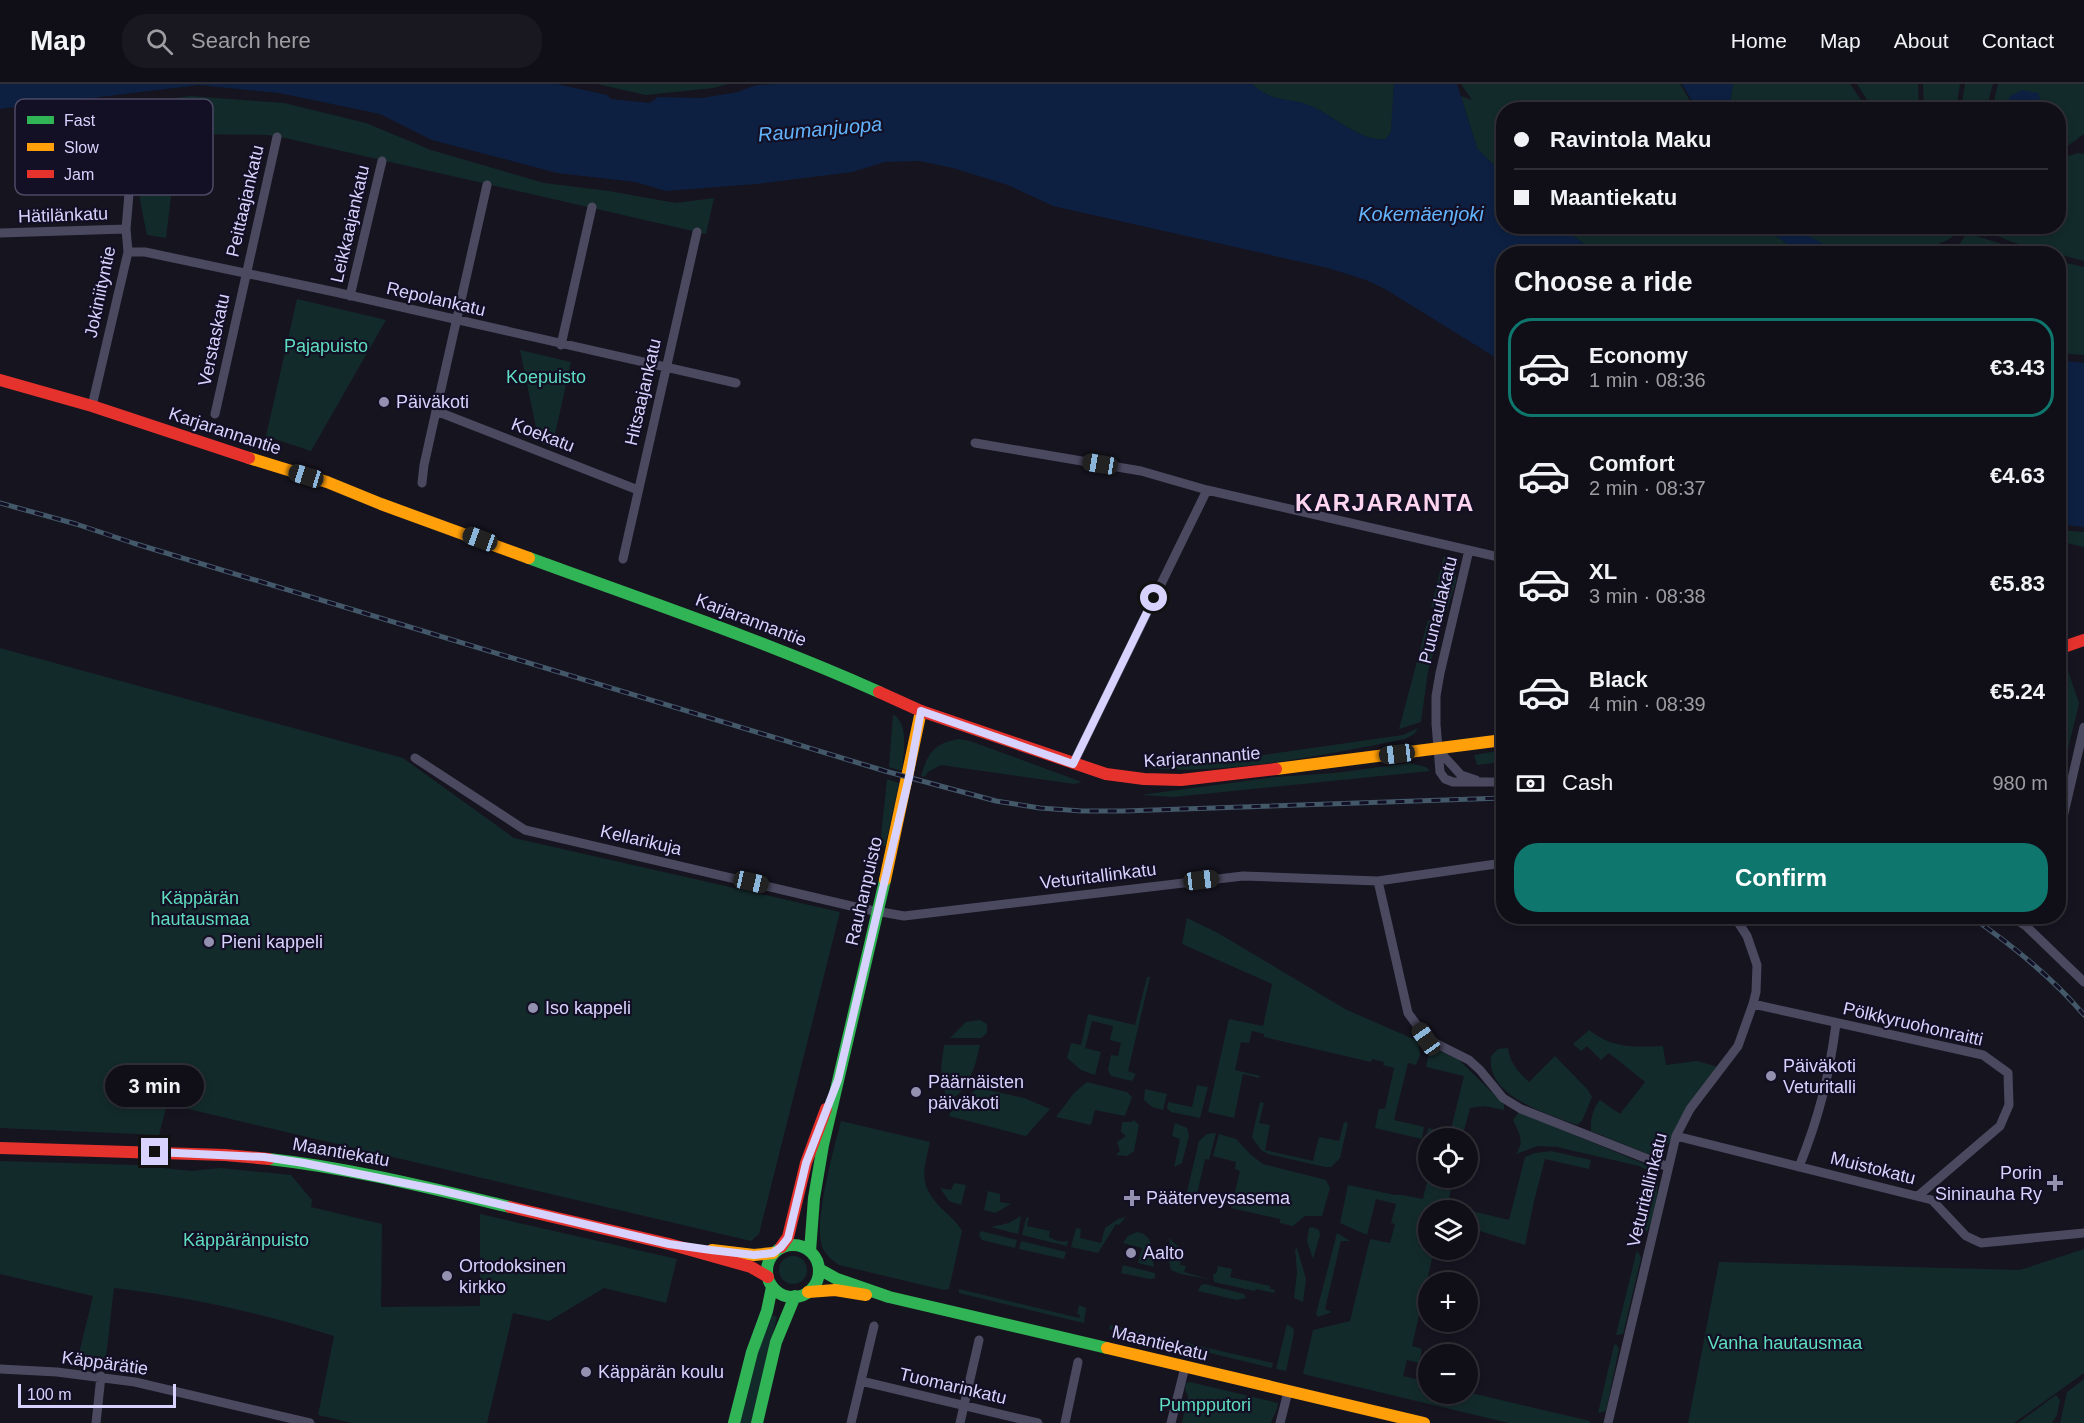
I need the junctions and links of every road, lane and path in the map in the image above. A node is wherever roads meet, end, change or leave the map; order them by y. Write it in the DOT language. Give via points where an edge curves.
graph roads {
  1 [pos="277,137"];
  2 [pos="382,160"];
  3 [pos="488,185"];
  4 [pos="129,195"];
  5 [pos="592,207"];
  6 [pos="126,229"];
  7 [pos="697,232"];
  8 [pos="0,233"];
  9 [pos="128,252"];
  10 [pos="246,273"];
  11 [pos="351,296"];
  12 [pos="457,321"];
  13 [pos="561,345"];
  14 [pos="665,368"];
  15 [pos="0,380"];
  16 [pos="736,383"];
  17 [pos="92,406"];
  18 [pos="436,411"];
  19 [pos="215,414"];
  20 [pos="975,443"];
  21 [pos="422,483"];
  22 [pos="638,490"];
  23 [pos="1207,490"];
  24 [pos="1470,550"];
  25 [pos="1496,556"];
  26 [pos="623,559"];
  27 [pos="2084,640"];
  28 [pos="2066,646"];
  29 [pos="921,711"];
  30 [pos="2084,727"];
  31 [pos="1496,741"];
  32 [pos="1438,749"];
  33 [pos="416,758"];
  34 [pos="1073,764"];
  35 [pos="1496,782"];
  36 [pos="2066,805"];
  37 [pos="1496,863"];
  38 [pos="1378,881"];
  39 [pos="877,911"];
  40 [pos="1739,924"];
  41 [pos="2023,924"];
  42 [pos="2026,926"];
  43 [pos="2084,982"];
  44 [pos="1753,1004"];
  45 [pos="1836,1024"];
  46 [pos="838,1080"];
  47 [pos="1676,1136"];
  48 [pos="0,1148"];
  49 [pos="1668,1167"];
  50 [pos="1799,1167"];
  51 [pos="1918,1196"];
  52 [pos="2084,1233"];
  53 [pos="669,1244"];
  54 [pos="777,1250"];
  55 [pos="810,1251"];
  56 [pos="819,1269"];
  57 [pos="770,1282"];
  58 [pos="808,1292"];
  59 [pos="795,1296"];
  60 [pos="889,1297"];
  61 [pos="874,1326"];
  62 [pos="979,1340"];
  63 [pos="1078,1362"];
  64 [pos="1185,1367"];
  65 [pos="0,1370"];
  66 [pos="101,1376"];
  67 [pos="861,1381"];
  68 [pos="1287,1392"];
  69 [pos="964,1406"];
  70 [pos="96,1423"];
  71 [pos="310,1423"];
  72 [pos="734,1423"];
  73 [pos="757,1423"];
  74 [pos="851,1423"];
  75 [pos="960,1423"];
  76 [pos="1038,1423"];
  77 [pos="1065,1423"];
  78 [pos="1171,1423"];
  79 [pos="1280,1423"];
  80 [pos="1424,1423"];
  81 [pos="1608,1423"];
  1 -- 10 [label="street, Peittaajankatu"];
  2 -- 11 [label="street, Leikkaajankatu"];
  3 -- 12 [label="street"];
  4 -- 6 [label="street, Jokiniityntie"];
  5 -- 13 [label="street"];
  6 -- 8 [label="street, Hätilänkatu"];
  6 -- 9 [label="street, Jokiniityntie"];
  7 -- 14 [label="street, Hitsaajankatu"];
  9 -- 10 [label="street, Repolankatu"];
  9 -- 17 [label="street, Jokiniityntie"];
  10 -- 11 [label="street, Repolankatu"];
  10 -- 19 [label="street, Verstaskatu"];
  11 -- 12 [label="street, Repolankatu"];
  12 -- 13 [label="street, Repolankatu"];
  12 -- 18 [label="street"];
  13 -- 14 [label="street, Repolankatu"];
  14 -- 16 [label="street, Repolankatu"];
  14 -- 22 [label="street, Hitsaajankatu"];
  15 -- 17 [label="main road, Karjarannantie"];
  17 -- 29 [label="main road, Karjarannantie" via="327,482 767,644"];
  18 -- 21 [label="street"];
  18 -- 22 [label="street, Koekatu"];
  20 -- 23 [label="street, Puunaulakatu" via="1141,471"];
  22 -- 26 [label="street, Hitsaajankatu"];
  23 -- 24 [label="street, Puunaulakatu"];
  23 -- 34 [label="street"];
  24 -- 25 [label="street"];
  24 -- 32 [label="street, Puunaulakatu" via="1440,673 1436,710"];
  27 -- 28 [label="main road"];
  29 -- 34 [label="main road, Karjarannantie"];
  29 -- 39 [label="main road, Rauhanpuisto"];
  30 -- 36 [label="street"];
  31 -- 32 [label="main road, Karjarannantie"];
  32 -- 34 [label="main road, Karjarannantie" via="1154,782 1120,778"];
  32 -- 35 [label="street, Puunaulakatu" via="1440,772 1445,779"];
  33 -- 39 [label="street, Kellarikuja" via="525,830"];
  37 -- 38 [label="street, Veturitallinkatu"];
  38 -- 39 [label="street, Veturitallinkatu" via="1243,876 924,915"];
  38 -- 49 [label="street" via="1408,1013 1426,1039 1469,1060 1503,1098 1521,1109"];
  39 -- 46 [label="main road, Rauhanpuisto"];
  40 -- 44 [label="street, Veturitallinkatu" via="1757,965"];
  41 -- 42 [label="street"];
  42 -- 43 [label="street"];
  44 -- 45 [label="street, Pölkkyruohonraitti"];
  44 -- 47 [label="street, Veturitallinkatu" via="1737,1046 1690,1109"];
  45 -- 50 [label="street" via="1816,1125"];
  45 -- 51 [label="street, Pölkkyruohonraitti" via="1983,1056 2008,1073 2008,1105 2000,1126"];
  46 -- 54 [label="main road, Rauhanpuisto" via="813,1142 788,1238"];
  46 -- 55 [label="main road, Rauhanpuisto" via="813,1202"];
  47 -- 49 [label="street, Veturitallinkatu"];
  47 -- 50 [label="street, Muistokatu"];
  48 -- 53 [label="main road, Maantiekatu" via="274,1159 439,1190"];
  49 -- 81 [label="street, Veturitallinkatu"];
  50 -- 51 [label="street, Muistokatu"];
  51 -- 52 [label="street, Muistokatu" via="1932,1200 1966,1236 1981,1243"];
  53 -- 54 [label="main road, Maantiekatu" via="754,1255"];
  53 -- 57 [label="main road, Maantiekatu" via="751,1267"];
  54 -- 55 [label="main road" via="791,1245"];
  54 -- 57 [label="main road" via="768,1264"];
  55 -- 56 [label="main road"];
  56 -- 58 [label="main road"];
  56 -- 60 [label="main road, Maantiekatu"];
  57 -- 59 [label="main road" via="778,1293"];
  57 -- 72 [label="main road" via="767,1311"];
  58 -- 59 [label="main road"];
  58 -- 60 [label="main road, Maantiekatu" via="835,1290"];
  59 -- 73 [label="main road" via="777,1334"];
  60 -- 64 [label="main road, Maantiekatu"];
  61 -- 67 [label="street"];
  62 -- 69 [label="street"];
  63 -- 77 [label="street"];
  64 -- 68 [label="main road, Maantiekatu"];
  64 -- 78 [label="street"];
  65 -- 66 [label="street, Käppärätie"];
  66 -- 70 [label="street"];
  66 -- 71 [label="street, Käppärätie"];
  67 -- 69 [label="street, Tuomarinkatu"];
  67 -- 74 [label="street"];
  68 -- 79 [label="street"];
  68 -- 80 [label="main road, Maantiekatu"];
  69 -- 75 [label="street"];
  69 -- 76 [label="street, Tuomarinkatu"];
}
